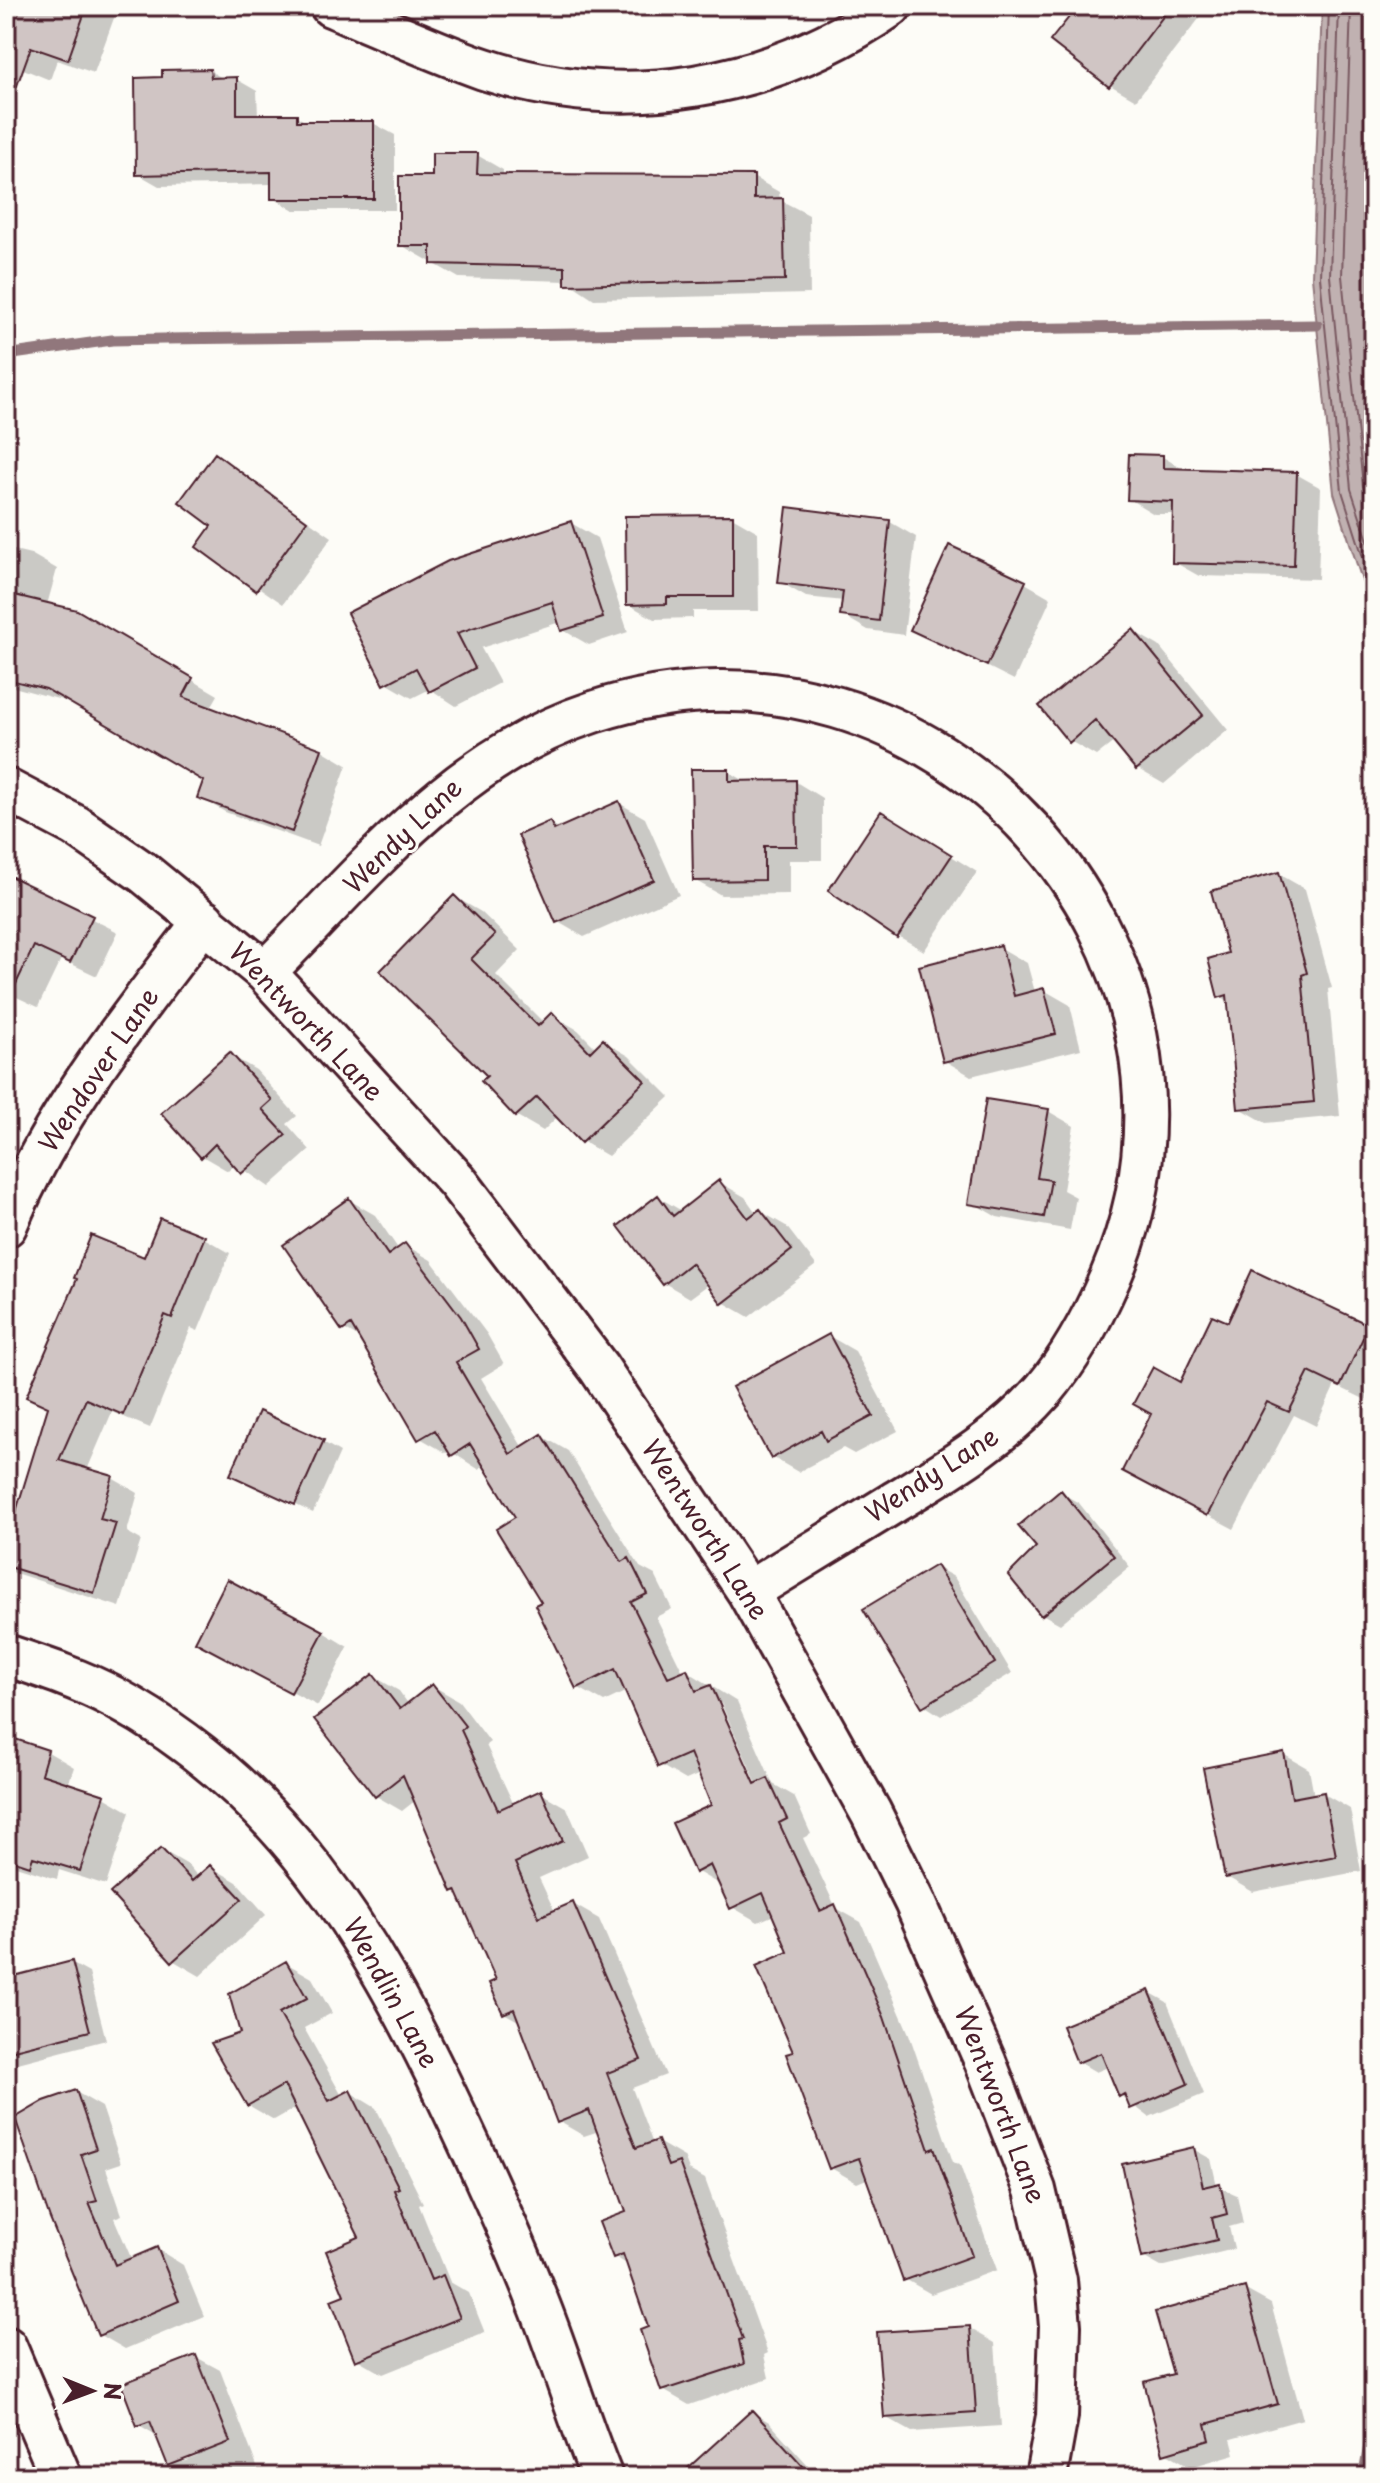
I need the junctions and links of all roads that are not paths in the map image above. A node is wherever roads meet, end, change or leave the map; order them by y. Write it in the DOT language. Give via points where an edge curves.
graph roads {
  1 [pos="331,6"];
  2 [pos="891,6"];
  3 [pos="6,789"];
  4 [pos="204,921"];
  5 [pos="265,972"];
  6 [pos="6,1226"];
  7 [pos="748,1592"];
  8 [pos="6,1655"];
  9 [pos="6,2347"];
  10 [pos="61,2477"];
  11 [pos="602,2477"];
  12 [pos="1046,2477"];
  1 -- 2 [label="street" via="510,76 624,92 704,86 752,75 814,51"];
  3 -- 4 [label="street, Wentworth Lane" via="76,826"];
  4 -- 5 [label="street, Wentworth Lane"];
  4 -- 6 [label="street, Wendover Lane" via="112,1040 35,1167"];
  5 -- 7 [label="street, Wentworth Lane" via="457,1181 599,1368"];
  5 -- 7 [label="street, Wendy Lane" via="436,800 476,769 592,712 673,694 788,697 845,709 902,732 986,787 1070,875 1112,950 1138,1040 1143,1080 1141,1171 1119,1257 1103,1294 1043,1390 994,1438"];
  7 -- 12 [label="street, Wentworth Lane" via="915,1902 1035,2190 1056,2280 1060,2326 1057,2416"];
  8 -- 11 [label="street, Wendlin Lane" via="111,1696 183,1741 262,1809 328,1884 390,1984 491,2187"];
  9 -- 10 [label="street"];
}
